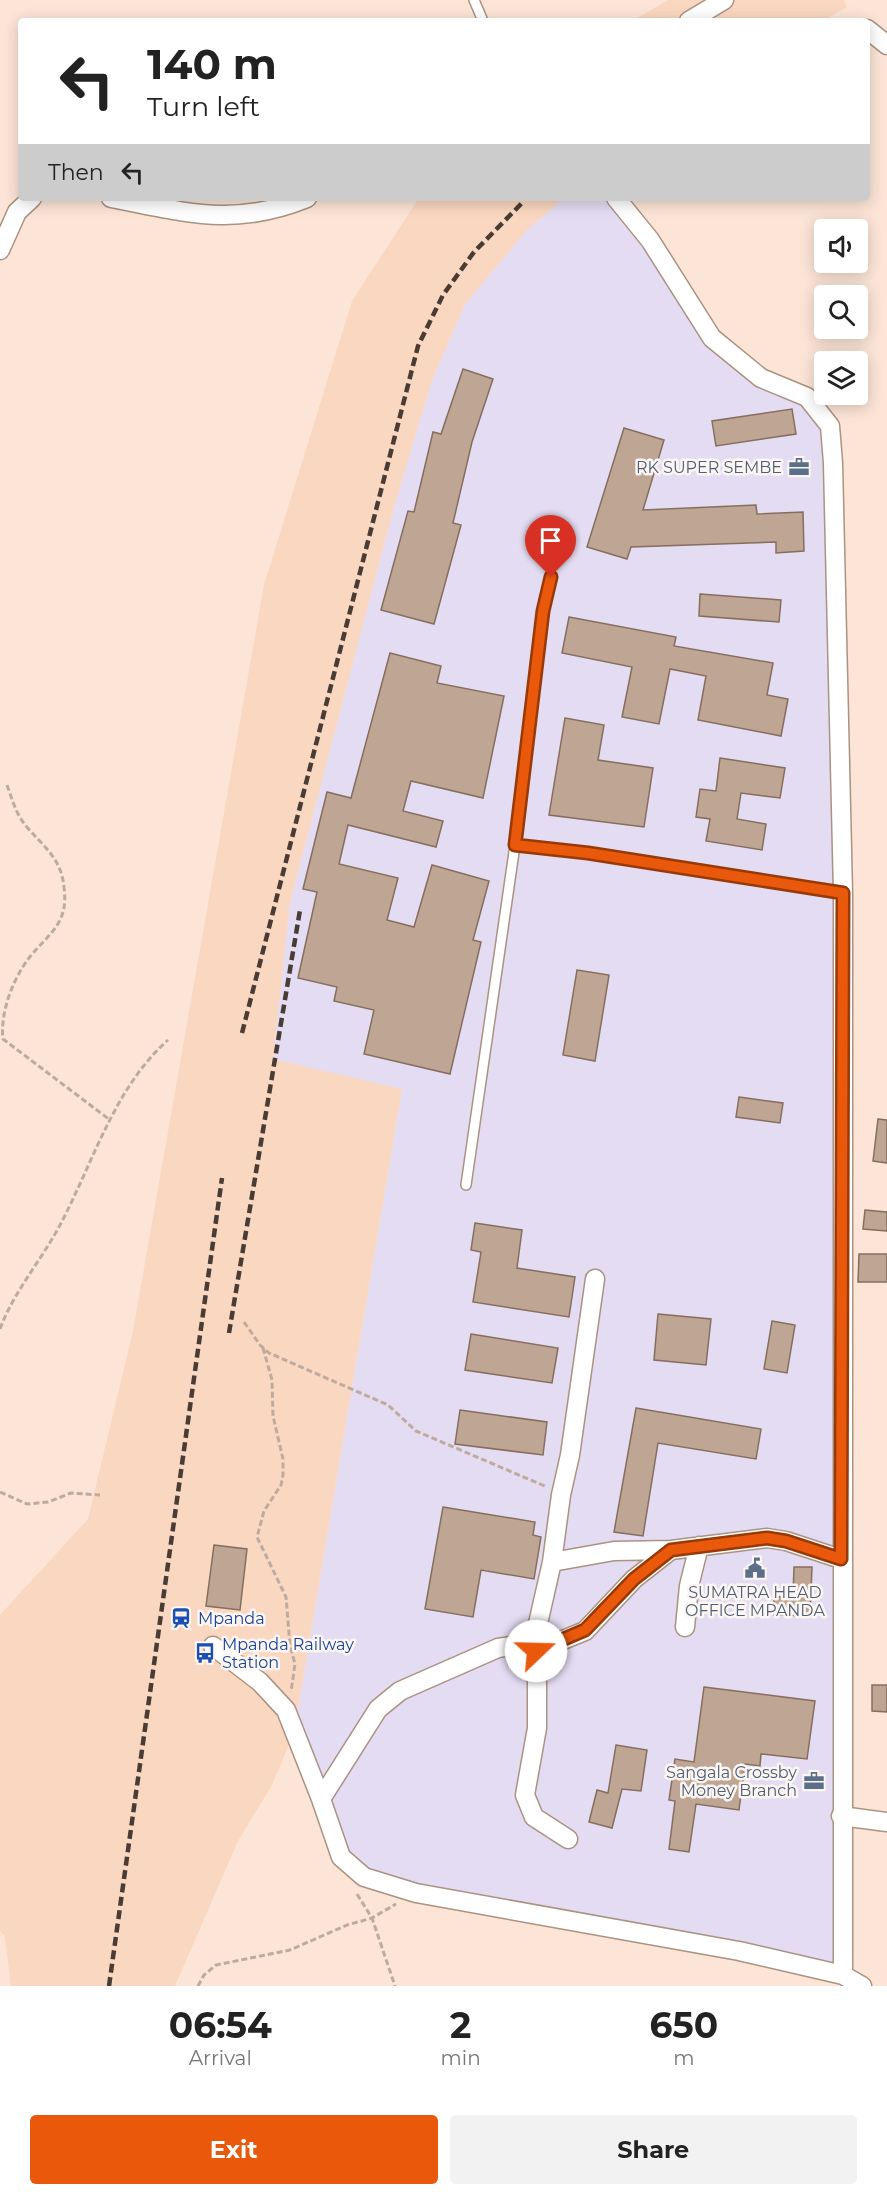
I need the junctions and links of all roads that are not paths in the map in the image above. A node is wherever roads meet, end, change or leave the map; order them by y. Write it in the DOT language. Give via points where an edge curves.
graph roads {
  1 [pos="474,0"];
  2 [pos="724,0"];
  3 [pos="482,18"];
  4 [pos="694,18"];
  5 [pos="870,31"];
  6 [pos="887,45"];
  7 [pos="29,201"];
  8 [pos="129,201"];
  9 [pos="290,201"];
  10 [pos="618,201"];
  11 [pos="267,205"];
  12 [pos="0,250"];
  13 [pos="551,577"];
  14 [pos="515,845"];
  15 [pos="843,893"];
  16 [pos="466,1185"];
  17 [pos="596,1279"];
  18 [pos="699,1546"];
  19 [pos="671,1550"];
  20 [pos="841,1559"];
  21 [pos="552,1562"];
  22 [pos="685,1627"];
  23 [pos="213,1646"];
  24 [pos="537,1647"];
  25 [pos="321,1799"];
  26 [pos="842,1816"];
  27 [pos="887,1822"];
  28 [pos="568,1839"];
  29 [pos="843,1975"];
  30 [pos="862,1986"];
  1 -- 3 [label="lane"];
  2 -- 4 [label="street"];
  5 -- 6 [label="street"];
  7 -- 12 [label="street" via="17,212"];
  8 -- 11 [label="street" via="238,216"];
  9 -- 11 [label="street"];
  10 -- 15 [label="street" via="650,240 712,338 761,378 807,397 830,426"];
  13 -- 14 [label="lane" via="543,611"];
  14 -- 15 [label="lane"];
  14 -- 16 [label="lane"];
  15 -- 20 [label="street"];
  17 -- 21 [label="street"];
  18 -- 19 [label="street"];
  18 -- 20 [label="street" via="767,1538"];
  18 -- 22 [label="street" via="689,1586"];
  19 -- 21 [label="street" via="614,1551"];
  19 -- 24 [label="street" via="634,1579 585,1630"];
  20 -- 26 [label="street"];
  21 -- 24 [label="street"];
  23 -- 25 [label="street" via="260,1682 286,1710"];
  24 -- 25 [label="street" via="498,1648 400,1691 378,1708"];
  24 -- 28 [label="street" via="537,1728 525,1795 534,1817"];
  25 -- 29 [label="street" via="340,1857 364,1877 416,1893 740,1951"];
  26 -- 27 [label="street"];
  26 -- 29 [label="street"];
  29 -- 30 [label="street"];
}
